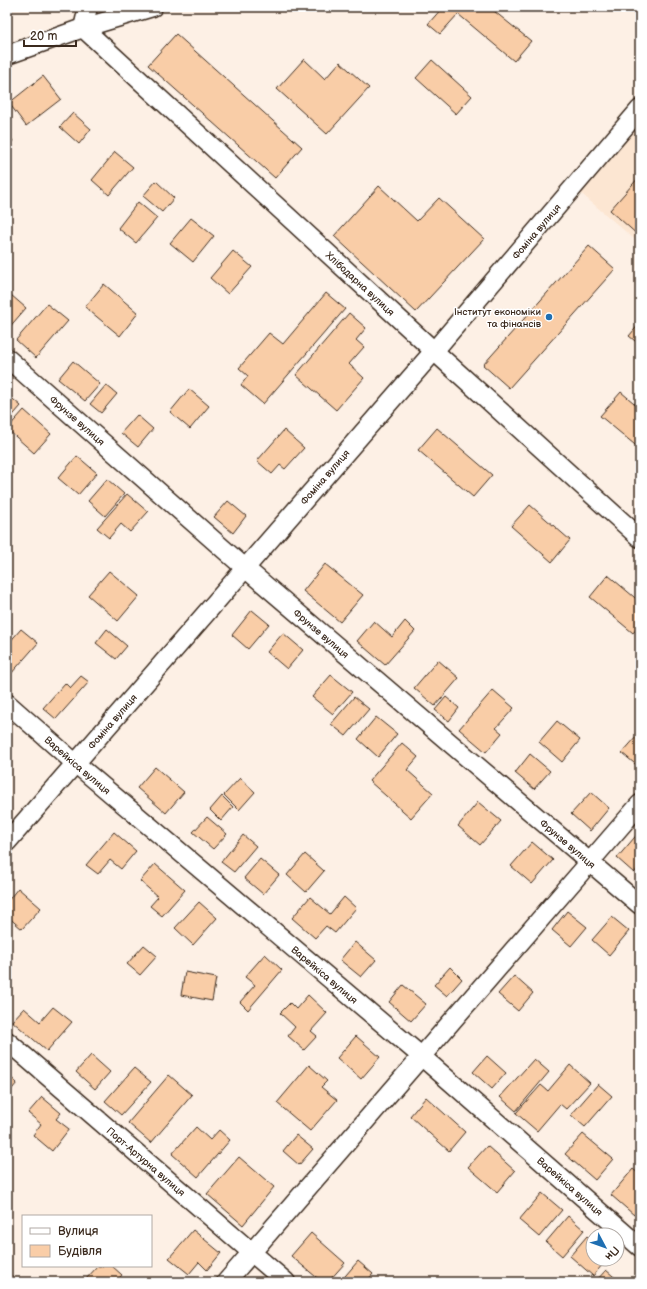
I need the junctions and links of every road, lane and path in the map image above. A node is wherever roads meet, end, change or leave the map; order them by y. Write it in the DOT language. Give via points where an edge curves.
graph roads {
  1 [pos="88,7"];
  2 [pos="153,7"];
  3 [pos="83,28"];
  4 [pos="7,55"];
  5 [pos="640,109"];
  6 [pos="434,351"];
  7 [pos="7,358"];
  8 [pos="640,538"];
  9 [pos="245,568"];
  10 [pos="7,703"];
  11 [pos="75,763"];
  12 [pos="640,804"];
  13 [pos="7,842"];
  14 [pos="589,863"];
  15 [pos="640,905"];
  16 [pos="7,1041"];
  17 [pos="422,1056"];
  18 [pos="640,1247"];
  19 [pos="251,1252"];
  20 [pos="226,1282"];
  21 [pos="286,1282"];
  1 -- 3 [label="street"];
  2 -- 3 [label="street"];
  3 -- 4 [label="street"];
  3 -- 6 [label="street, Хлібодарна вулиця"];
  5 -- 6 [label="street, Фоміна вулиця"];
  6 -- 8 [label="street, Хлібодарна вулиця"];
  6 -- 9 [label="street, Фоміна вулиця"];
  7 -- 9 [label="street, Фрунзе вулиця"];
  9 -- 11 [label="street, Фоміна вулиця"];
  9 -- 14 [label="street, Фрунзе вулиця"];
  10 -- 11 [label="street, Варейкіса вулиця"];
  11 -- 13 [label="street, Фоміна вулиця"];
  11 -- 17 [label="street, Варейкіса вулиця"];
  12 -- 14 [label="street"];
  14 -- 15 [label="street, Фрунзе вулиця"];
  14 -- 17 [label="street"];
  16 -- 19 [label="street, Порт-Артурна вулиця"];
  17 -- 18 [label="street, Варейкіса вулиця"];
  17 -- 19 [label="street"];
  19 -- 20 [label="street"];
  19 -- 21 [label="street, Порт-Артурна вулиця"];
}
